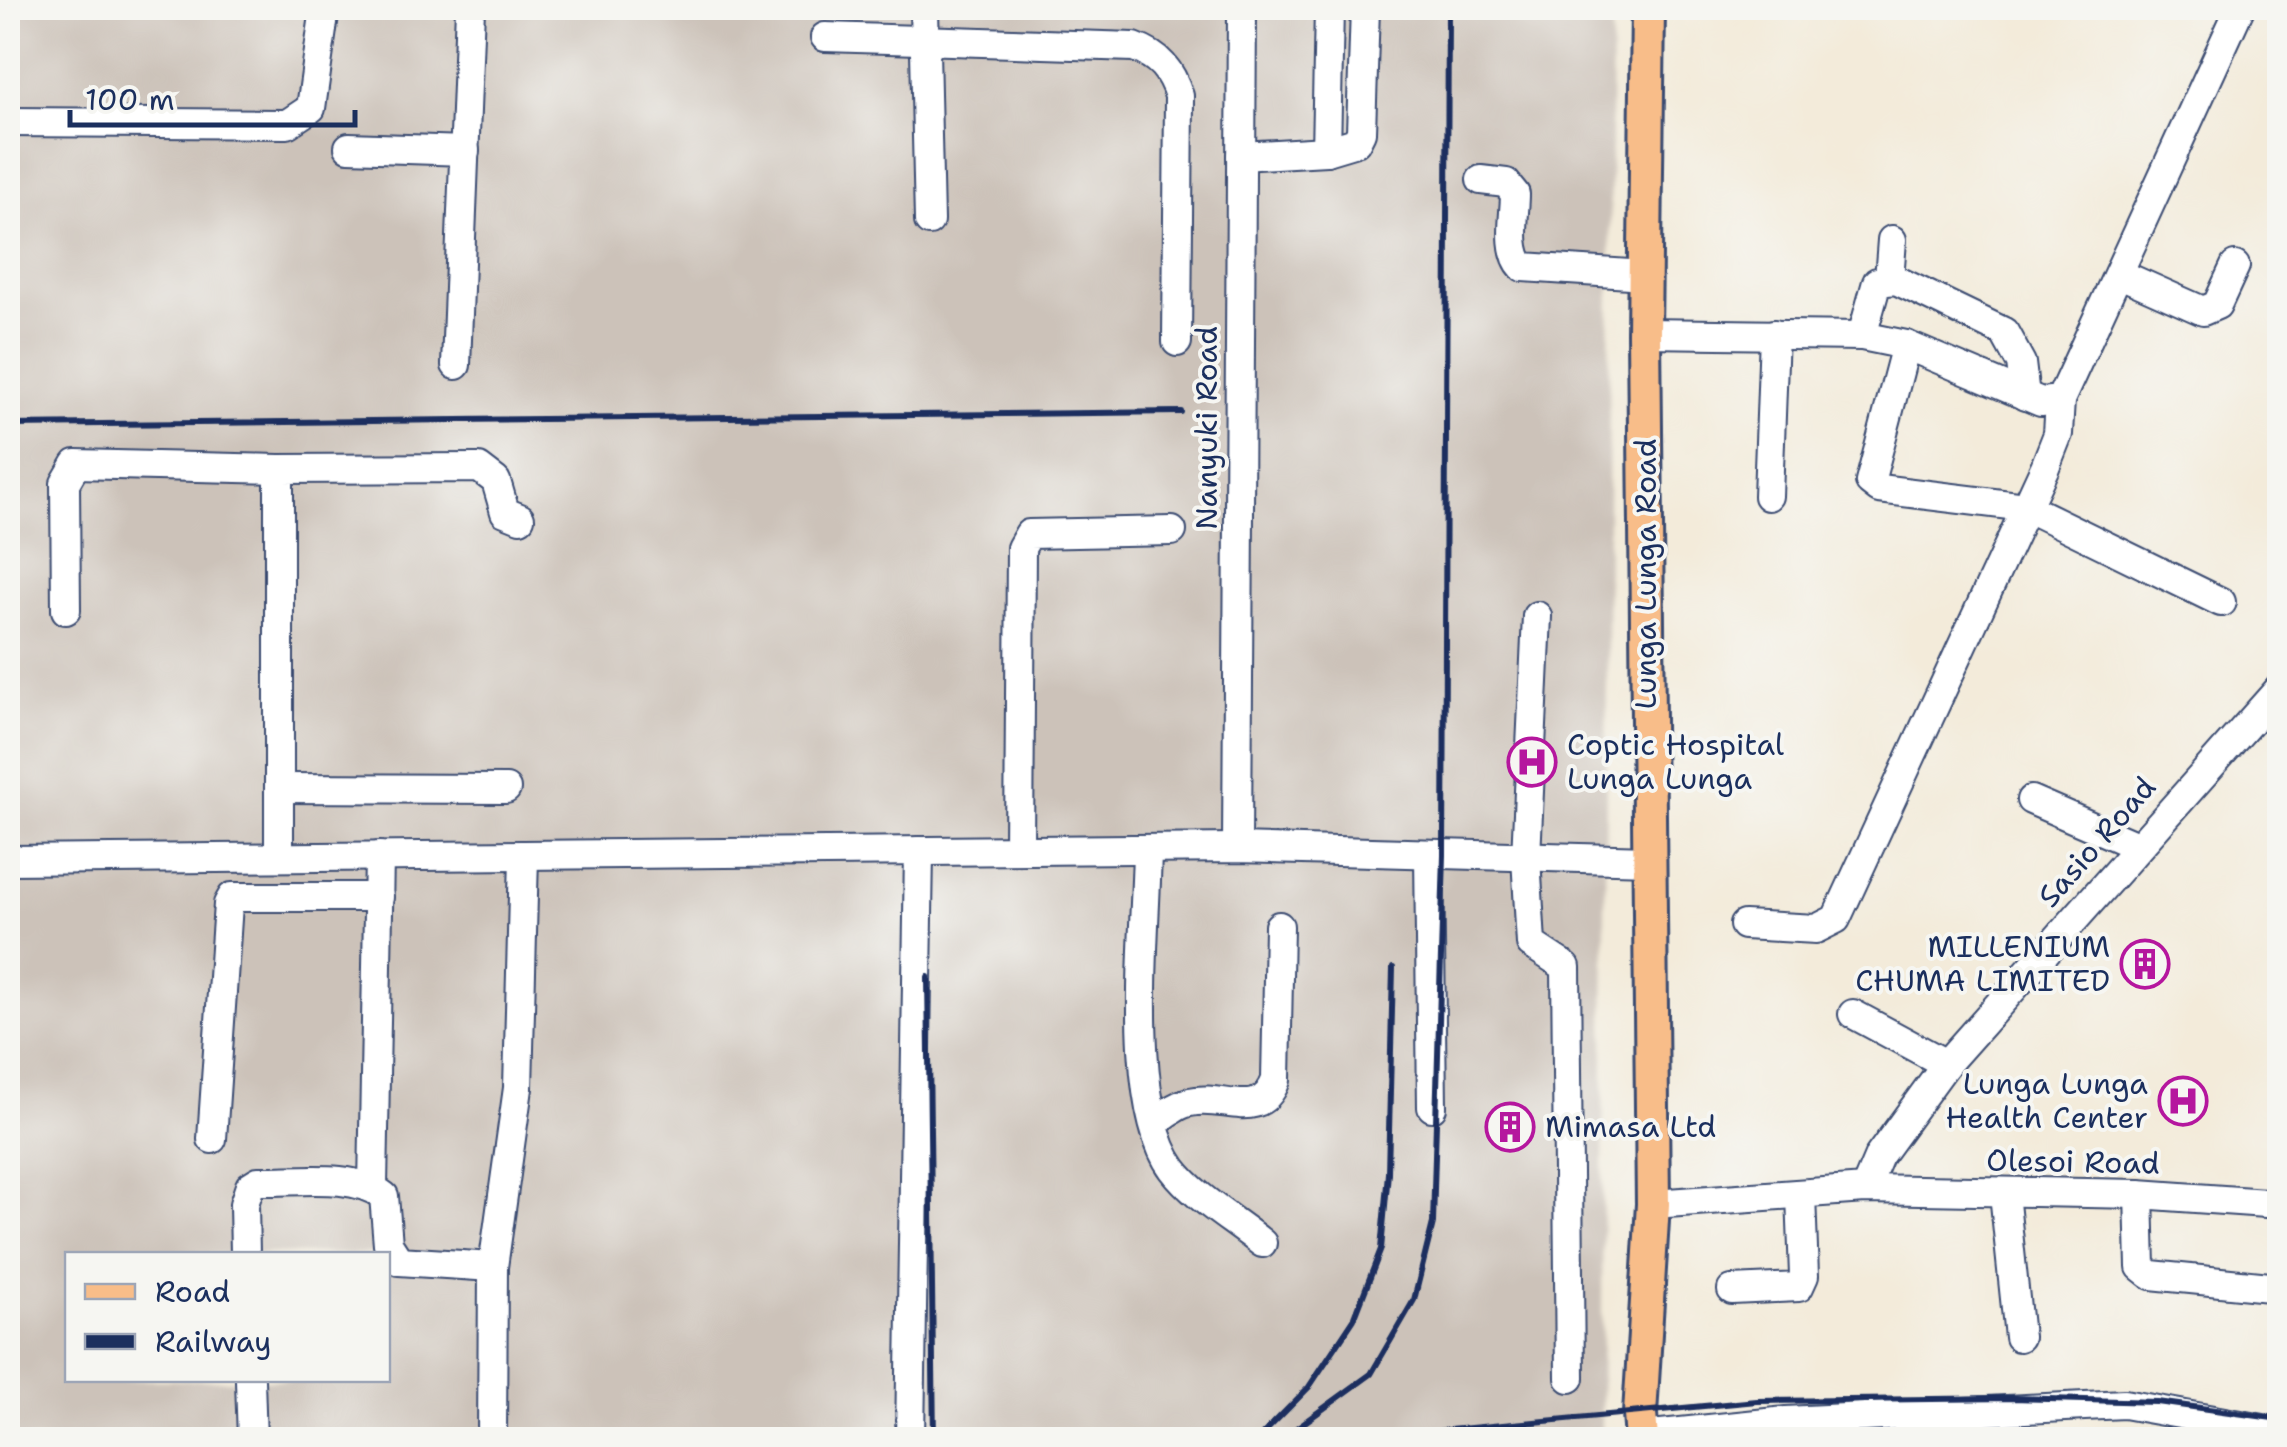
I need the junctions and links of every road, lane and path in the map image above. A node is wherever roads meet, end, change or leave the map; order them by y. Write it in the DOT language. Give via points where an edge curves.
graph roads {
  1 [pos="326,8"];
  2 [pos="470,8"];
  3 [pos="924,8"];
  4 [pos="1242,8"];
  5 [pos="1329,8"];
  6 [pos="1365,8"];
  7 [pos="1648,8"];
  8 [pos="2240,8"];
  9 [pos="825,37"];
  10 [pos="925,40"];
  11 [pos="8,122"];
  12 [pos="349,147"];
  13 [pos="465,151"];
  14 [pos="1326,151"];
  15 [pos="1241,156"];
  16 [pos="1480,180"];
  17 [pos="928,222"];
  18 [pos="1892,240"];
  19 [pos="2235,266"];
  20 [pos="1645,274"];
  21 [pos="2120,274"];
  22 [pos="1889,280"];
  23 [pos="1644,333"];
  24 [pos="1774,334"];
  25 [pos="1862,336"];
  26 [pos="1177,342"];
  27 [pos="1906,346"];
  28 [pos="456,365"];
  29 [pos="2025,396"];
  30 [pos="2060,400"];
  31 [pos="279,470"];
  32 [pos="1768,496"];
  33 [pos="2026,507"];
  34 [pos="520,518"];
  35 [pos="1172,531"];
  36 [pos="2221,602"];
  37 [pos="66,610"];
  38 [pos="1537,616"];
  39 [pos="2280,688"];
  40 [pos="279,788"];
  41 [pos="506,788"];
  42 [pos="2031,800"];
  43 [pos="2136,846"];
  44 [pos="1238,848"];
  45 [pos="1147,849"];
  46 [pos="1020,850"];
  47 [pos="919,851"];
  48 [pos="1429,854"];
  49 [pos="279,856"];
  50 [pos="379,856"];
  51 [pos="524,856"];
  52 [pos="1526,857"];
  53 [pos="8,860"];
  54 [pos="1648,860"];
  55 [pos="378,897"];
  56 [pos="1744,925"];
  57 [pos="1278,926"];
  58 [pos="1853,1014"];
  59 [pos="1946,1064"];
  60 [pos="1432,1107"];
  61 [pos="1154,1122"];
  62 [pos="212,1140"];
  63 [pos="373,1187"];
  64 [pos="1865,1189"];
  65 [pos="2004,1193"];
  66 [pos="2139,1194"];
  67 [pos="1801,1195"];
  68 [pos="1654,1204"];
  69 [pos="2280,1204"];
  70 [pos="1262,1243"];
  71 [pos="246,1252"];
  72 [pos="493,1267"];
  73 [pos="2280,1288"];
  74 [pos="1732,1290"];
  75 [pos="2019,1336"];
  76 [pos="1570,1378"];
  77 [pos="250,1382"];
  78 [pos="2280,1432"];
  79 [pos="1642,1438"];
  80 [pos="252,1440"];
  81 [pos="492,1440"];
  82 [pos="910,1440"];
  1 -- 11 [label="street" via="311,108 286,124"];
  2 -- 13 [label="street"];
  3 -- 10 [label="street"];
  4 -- 15 [label="street, Nanyuki Road"];
  5 -- 14 [label="street"];
  6 -- 14 [label="street" via="1361,132 1348,148"];
  7 -- 20 [label="main road, Lunga Lunga Road"];
  8 -- 21 [label="street"];
  9 -- 10 [label="street"];
  10 -- 17 [label="street"];
  10 -- 26 [label="street" via="1134,47 1155,55 1174,77"];
  12 -- 13 [label="street"];
  13 -- 28 [label="street"];
  14 -- 15 [label="street"];
  15 -- 44 [label="street, Nanyuki Road"];
  16 -- 20 [label="street" via="1506,184 1516,194 1514,244 1523,267"];
  18 -- 22 [label="street"];
  19 -- 21 [label="street" via="2217,305 2202,311"];
  20 -- 23 [label="main road, Lunga Lunga Road"];
  21 -- 30 [label="street"];
  22 -- 25 [label="street" via="1872,289"];
  22 -- 29 [label="street" via="2004,332 2021,363"];
  23 -- 24 [label="street"];
  23 -- 54 [label="main road, Lunga Lunga Road"];
  24 -- 25 [label="street"];
  24 -- 32 [label="street"];
  25 -- 27 [label="street"];
  27 -- 29 [label="street"];
  27 -- 33 [label="street" via="1870,482"];
  29 -- 30 [label="street"];
  30 -- 33 [label="street" via="2058,434"];
  31 -- 34 [label="street" via="480,468 496,481 505,512"];
  31 -- 37 [label="street" via="76,464 65,483"];
  31 -- 40 [label="street"];
  33 -- 36 [label="street"];
  33 -- 56 [label="street" via="1836,918 1816,929"];
  35 -- 46 [label="street" via="1029,534 1021,548"];
  38 -- 52 [label="street"];
  39 -- 43 [label="street, Sasio Road"];
  40 -- 41 [label="street"];
  40 -- 49 [label="street"];
  42 -- 43 [label="street"];
  43 -- 59 [label="street, Sasio Road"];
  44 -- 45 [label="street"];
  44 -- 48 [label="street"];
  45 -- 46 [label="street"];
  45 -- 61 [label="street" via="1144,1092"];
  46 -- 47 [label="street"];
  47 -- 51 [label="street"];
  47 -- 82 [label="street"];
  48 -- 52 [label="street"];
  48 -- 60 [label="street"];
  49 -- 50 [label="street"];
  49 -- 53 [label="street"];
  50 -- 51 [label="street"];
  50 -- 55 [label="street"];
  51 -- 72 [label="street" via="518,1088"];
  52 -- 54 [label="street"];
  52 -- 76 [label="street" via="1531,944 1566,966"];
  54 -- 68 [label="main road, Lunga Lunga Road"];
  55 -- 62 [label="street" via="232,897"];
  55 -- 63 [label="street"];
  57 -- 61 [label="street" via="1276,1080 1270,1096 1259,1104 1187,1102"];
  58 -- 59 [label="street"];
  59 -- 64 [label="street, Sasio Road" via="1879,1156"];
  61 -- 70 [label="street" via="1174,1170"];
  63 -- 71 [label="street" via="258,1181 244,1204"];
  63 -- 72 [label="street" via="384,1196 388,1244 399,1260"];
  64 -- 65 [label="street, Olesoi Road"];
  64 -- 67 [label="street, Olesoi Road"];
  65 -- 66 [label="street, Olesoi Road"];
  65 -- 75 [label="street"];
  66 -- 69 [label="street, Olesoi Road"];
  66 -- 73 [label="street" via="2141,1268 2151,1275"];
  67 -- 68 [label="street, Olesoi Road"];
  67 -- 74 [label="street" via="1800,1287"];
  68 -- 79 [label="main road, Lunga Lunga Road"];
  72 -- 81 [label="street"];
  77 -- 80 [label="street"];
  78 -- 79 [label="street" via="2124,1404 1786,1421"];
}
